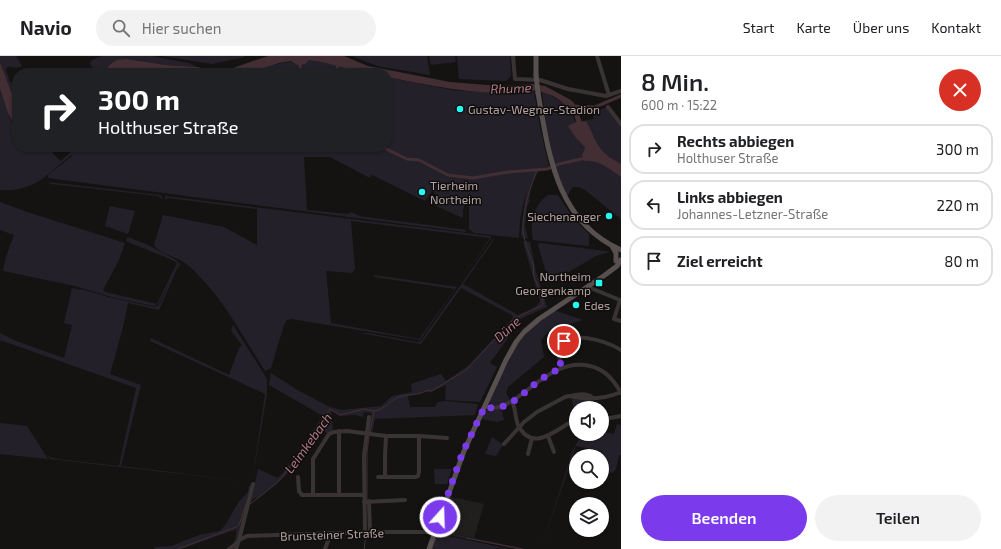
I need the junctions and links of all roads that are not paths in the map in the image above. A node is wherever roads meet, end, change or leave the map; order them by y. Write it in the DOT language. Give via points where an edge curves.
graph roads {
  1 [pos="513,56"];
  2 [pos="536,56"];
  3 [pos="597,56"];
  4 [pos="621,91"];
  5 [pos="609,95"];
  6 [pos="608,108"];
  7 [pos="621,124"];
  8 [pos="611,245"];
  9 [pos="621,250"];
  10 [pos="621,254"];
  11 [pos="619,260"];
  12 [pos="588,286"];
  13 [pos="621,321"];
  14 [pos="621,350"];
  15 [pos="562,368"];
  16 [pos="621,393"];
  17 [pos="512,402"];
  18 [pos="485,406"];
  19 [pos="621,416"];
  20 [pos="369,417"];
  21 [pos="609,418"];
  22 [pos="569,423"];
  23 [pos="519,426"];
  24 [pos="339,431"];
  25 [pos="367,434"];
  26 [pos="386,436"];
  27 [pos="419,436"];
  28 [pos="548,436"];
  29 [pos="447,438"];
  30 [pos="532,438"];
  31 [pos="504,444"];
  32 [pos="554,452"];
  33 [pos="528,454"];
  34 [pos="298,477"];
  35 [pos="378,477"];
  36 [pos="385,477"];
  37 [pos="253,484"];
  38 [pos="313,495"];
  39 [pos="339,495"];
  40 [pos="364,495"];
  41 [pos="405,500"];
  42 [pos="370,501"];
  43 [pos="364,502"];
  44 [pos="365,532"];
  45 [pos="370,532"];
  46 [pos="434,532"];
  47 [pos="330,533"];
  48 [pos="238,542"];
  49 [pos="229,549"];
  50 [pos="236,549"];
  51 [pos="325,549"];
  52 [pos="428,549"];
  1 -- 5 [label="street" via="515,79 540,80 568,89"];
  2 -- 8 [label="main road, bridge" via="538,93 548,150 558,183 580,219 597,236"];
  3 -- 5 [label="street"];
  4 -- 5 [label="street"];
  6 -- 7 [label="street"];
  8 -- 9 [label="main road"];
  8 -- 11 [label="main road"];
  10 -- 11 [label="main road"];
  11 -- 12 [label="main road" via="613,269"];
  12 -- 13 [label="street" via="620,300 614,319"];
  12 -- 18 [label="main road" via="524,332 510,354"];
  14 -- 15 [label="street" via="591,338 568,339 561,342 557,348"];
  15 -- 16 [label="street" via="578,364 598,368 611,377"];
  15 -- 17 [label="street" via="546,375"];
  16 -- 23 [label="street" via="593,398 565,397 537,412"];
  17 -- 18 [label="street" via="495,408"];
  17 -- 23 [label="street" via="516,408"];
  18 -- 46 [label="main road" via="462,454"];
  19 -- 21 [label="street"];
  20 -- 25 [label="street"];
  22 -- 28 [label="street"];
  23 -- 30 [label="street"];
  23 -- 31 [label="street"];
  24 -- 25 [label="street"];
  24 -- 38 [label="street" via="330,434 314,458"];
  24 -- 39 [label="street"];
  25 -- 26 [label="street"];
  25 -- 40 [label="street"];
  26 -- 27 [label="street"];
  26 -- 36 [label="street"];
  27 -- 29 [label="street"];
  27 -- 36 [label="street" via="418,476"];
  28 -- 30 [label="street"];
  28 -- 32 [label="street"];
  30 -- 33 [label="street"];
  34 -- 38 [label="street" via="300,493"];
  35 -- 36 [label="street"];
  37 -- 48 [label="street"];
  38 -- 39 [label="street"];
  39 -- 40 [label="street"];
  40 -- 43 [label="street"];
  41 -- 42 [label="street"];
  42 -- 43 [label="street"];
  42 -- 45 [label="street"];
  43 -- 44 [label="street"];
  44 -- 45 [label="street, Brunsteiner Straße"];
  44 -- 47 [label="street, Brunsteiner Straße"];
  45 -- 46 [label="street, Brunsteiner Straße"];
  46 -- 52 [label="main road"];
  47 -- 48 [label="street, Brunsteiner Straße" via="249,536"];
  47 -- 51 [label="street"];
  48 -- 49 [label="street"];
  48 -- 50 [label="street"];
}
